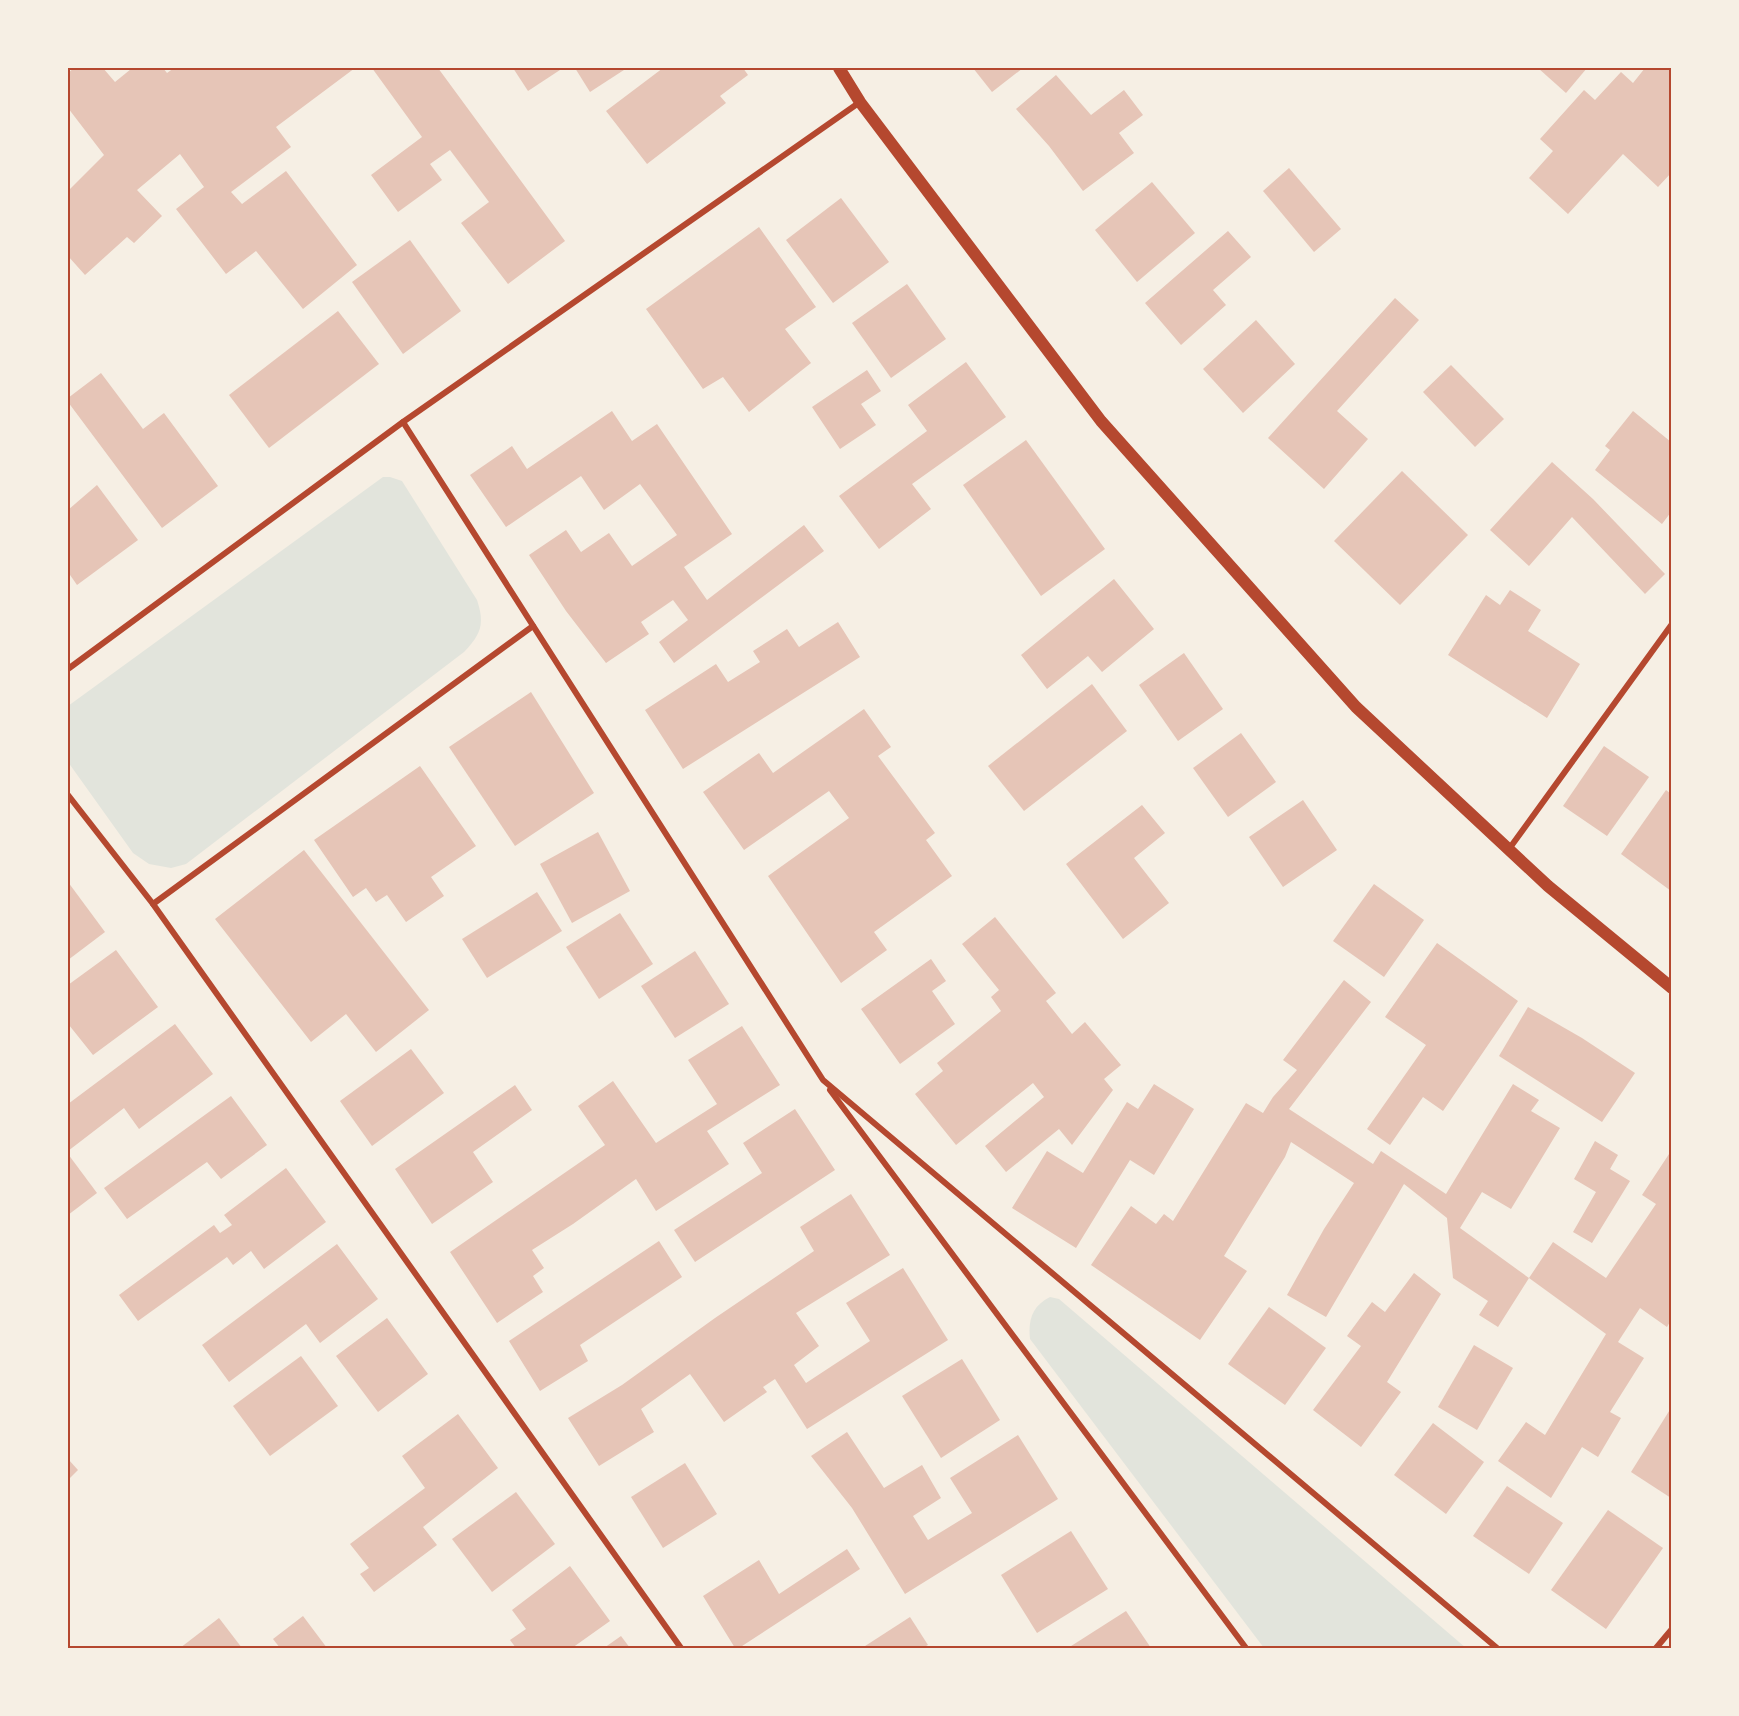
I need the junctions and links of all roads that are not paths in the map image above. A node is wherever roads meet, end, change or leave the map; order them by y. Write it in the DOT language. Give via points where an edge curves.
graph roads {
  1 [pos="838,68"];
  2 [pos="860,102"];
  3 [pos="403,422"];
  4 [pos="1671,624"];
  5 [pos="533,626"];
  6 [pos="68,669"];
  7 [pos="68,795"];
  8 [pos="1509,849"];
  9 [pos="153,904"];
  10 [pos="1671,988"];
  11 [pos="823,1080"];
  12 [pos="1671,1629"];
  13 [pos="681,1648"];
  14 [pos="1246,1648"];
  15 [pos="1497,1648"];
  16 [pos="1656,1648"];
  1 -- 2 [label="main road"];
  2 -- 3 [label="street"];
  2 -- 8 [label="main road" via="1101,422 1356,707"];
  3 -- 5 [label="street"];
  3 -- 6 [label="street"];
  4 -- 8 [label="street"];
  5 -- 9 [label="street"];
  5 -- 11 [label="street"];
  7 -- 9 [label="street"];
  8 -- 10 [label="main road"];
  9 -- 13 [label="street"];
  11 -- 14 [label="street"];
  11 -- 15 [label="street"];
  12 -- 16 [label="street"];
}
